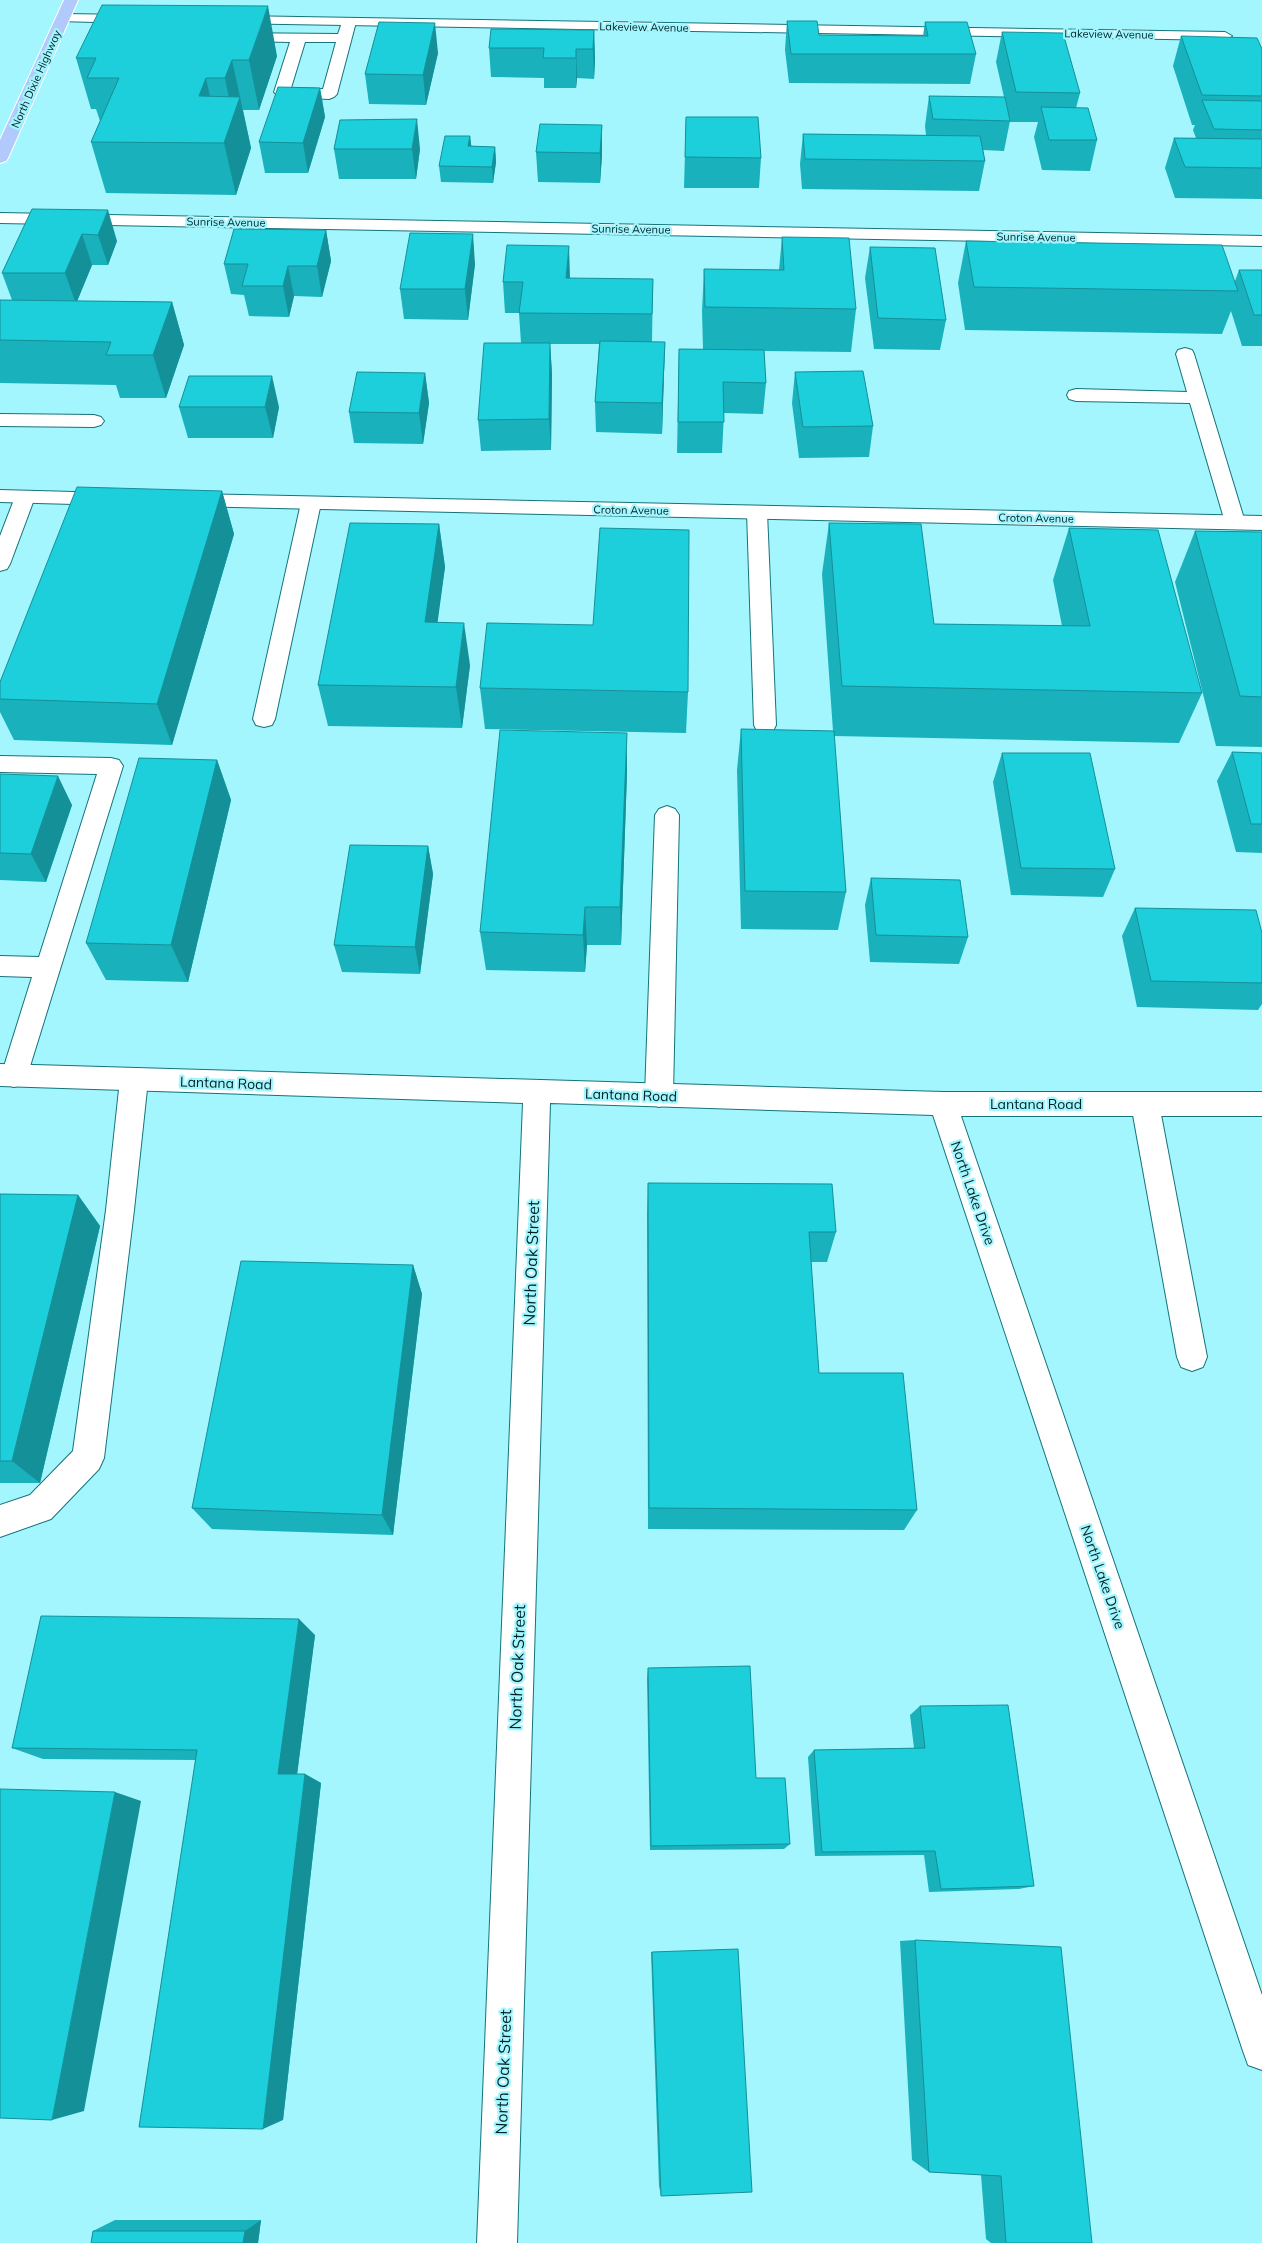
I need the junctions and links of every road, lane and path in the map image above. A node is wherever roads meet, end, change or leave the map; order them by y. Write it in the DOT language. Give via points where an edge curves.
graph roads {
  1 [pos="71,0"];
  2 [pos="64,18"];
  3 [pos="214,20"];
  4 [pos="142,22"];
  5 [pos="349,22"];
  6 [pos="222,36"];
  7 [pos="1225,36"];
  8 [pos="299,38"];
  9 [pos="344,38"];
  10 [pos="0,158"];
  11 [pos="0,218"];
  12 [pos="1262,241"];
  13 [pos="1185,354"];
  14 [pos="1076,395"];
  15 [pos="1198,398"];
  16 [pos="0,420"];
  17 [pos="94,421"];
  18 [pos="0,496"];
  19 [pos="25,497"];
  20 [pos="133,499"];
  21 [pos="173,500"];
  22 [pos="311,503"];
  23 [pos="758,512"];
  24 [pos="1236,522"];
  25 [pos="1262,523"];
  26 [pos="0,564"];
  27 [pos="264,719"];
  28 [pos="765,725"];
  29 [pos="0,764"];
  30 [pos="667,815"];
  31 [pos="0,966"];
  32 [pos="48,967"];
  33 [pos="7,1076"];
  34 [pos="134,1080"];
  35 [pos="537,1092"];
  36 [pos="659,1095"];
  37 [pos="943,1104"];
  38 [pos="1144,1104"];
  39 [pos="1262,1104"];
  40 [pos="1192,1357"];
  41 [pos="0,1521"];
  42 [pos="1262,2050"];
  43 [pos="497,2243"];
  1 -- 2 [label="main road, North Dixie Highway"];
  2 -- 4 [label="street"];
  2 -- 10 [label="main road, North Dixie Highway"];
  3 -- 5 [label="street, Lakeview Avenue"];
  5 -- 7 [label="street, Lakeview Avenue"];
  5 -- 9 [label="street"];
  6 -- 8 [label="street"];
  8 -- 9 [label="street"];
  8 -- 9 [label="street" via="282,92 329,94"];
  11 -- 12 [label="street, Sunrise Avenue"];
  13 -- 15 [label="street"];
  14 -- 15 [label="street"];
  15 -- 24 [label="street"];
  16 -- 17 [label="street"];
  18 -- 19 [label="street"];
  19 -- 20 [label="street"];
  19 -- 26 [label="street"];
  21 -- 22 [label="street, Croton Avenue"];
  22 -- 23 [label="street, Croton Avenue"];
  22 -- 27 [label="street"];
  23 -- 24 [label="street, Croton Avenue"];
  23 -- 28 [label="street"];
  24 -- 25 [label="street, Croton Avenue"];
  29 -- 32 [label="street" via="111,766"];
  30 -- 36 [label="street"];
  31 -- 32 [label="street"];
  32 -- 33 [label="street"];
  33 -- 34 [label="street, Lantana Road"];
  34 -- 35 [label="street, Lantana Road"];
  34 -- 41 [label="street" via="88,1458 40,1508"];
  35 -- 36 [label="street, Lantana Road"];
  35 -- 43 [label="street, North Oak Street"];
  36 -- 37 [label="street, Lantana Road"];
  37 -- 38 [label="street, Lantana Road"];
  37 -- 42 [label="street, North Lake Drive"];
  38 -- 39 [label="street, Lantana Road"];
  38 -- 40 [label="street"];
}
